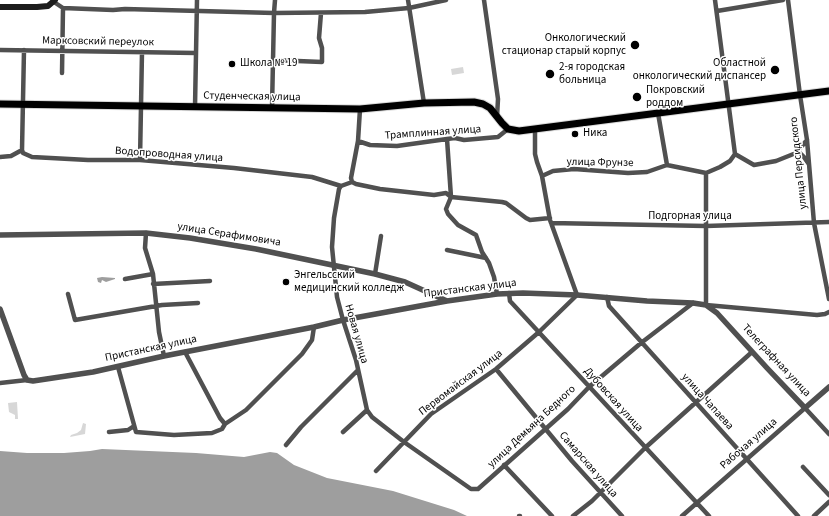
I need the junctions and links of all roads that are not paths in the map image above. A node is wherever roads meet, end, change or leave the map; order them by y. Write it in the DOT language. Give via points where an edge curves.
graph roads {
  1 [pos="197,0"];
  2 [pos="275,0"];
  3 [pos="408,0"];
  4 [pos="446,0"];
  5 [pos="484,0"];
  6 [pos="715,0"];
  7 [pos="783,0"];
  8 [pos="788,0"];
  9 [pos="54,1"];
  10 [pos="0,7"];
  11 [pos="63,8"];
  12 [pos="409,8"];
  13 [pos="197,10"];
  14 [pos="717,11"];
  15 [pos="321,12"];
  16 [pos="274,13"];
  17 [pos="0,50"];
  18 [pos="24,50"];
  19 [pos="62,51"];
  20 [pos="142,52"];
  21 [pos="196,53"];
  22 [pos="273,60"];
  23 [pos="62,73"];
  24 [pos="829,91"];
  25 [pos="800,95"];
  26 [pos="424,103"];
  27 [pos="0,104"];
  28 [pos="729,104"];
  29 [pos="23,105"];
  30 [pos="141,107"];
  31 [pos="194,107"];
  32 [pos="272,108"];
  33 [pos="360,109"];
  34 [pos="658,113"];
  35 [pos="498,117"];
  36 [pos="508,129"];
  37 [pos="535,129"];
  38 [pos="447,139"];
  39 [pos="808,140"];
  40 [pos="358,141"];
  41 [pos="22,150"];
  42 [pos="796,153"];
  43 [pos="736,154"];
  44 [pos="0,157"];
  45 [pos="140,160"];
  46 [pos="809,164"];
  47 [pos="667,165"];
  48 [pos="706,173"];
  49 [pos="542,176"];
  50 [pos="352,182"];
  51 [pos="341,186"];
  52 [pos="451,197"];
  53 [pos="550,218"];
  54 [pos="829,222"];
  55 [pos="552,223"];
  56 [pos="814,223"];
  57 [pos="706,226"];
  58 [pos="146,233"];
  59 [pos="0,235"];
  60 [pos="381,236"];
  61 [pos="447,250"];
  62 [pos="486,258"];
  63 [pos="333,265"];
  64 [pos="152,274"];
  65 [pos="375,274"];
  66 [pos="125,279"];
  67 [pos="210,281"];
  68 [pos="153,284"];
  69 [pos="509,293"];
  70 [pos="68,294"];
  71 [pos="497,294"];
  72 [pos="577,294"];
  73 [pos="607,297"];
  74 [pos="829,299"];
  75 [pos="447,301"];
  76 [pos="693,303"];
  77 [pos="198,304"];
  78 [pos="706,305"];
  79 [pos="156,306"];
  80 [pos="0,309"];
  81 [pos="829,312"];
  82 [pos="343,320"];
  83 [pos="314,327"];
  84 [pos="539,332"];
  85 [pos="641,343"];
  86 [pos="185,352"];
  87 [pos="752,352"];
  88 [pos="164,356"];
  89 [pos="118,367"];
  90 [pos="496,369"];
  91 [pos="358,370"];
  92 [pos="27,380"];
  93 [pos="0,383"];
  94 [pos="589,387"];
  95 [pos="829,387"];
  96 [pos="696,403"];
  97 [pos="805,408"];
  98 [pos="368,410"];
  99 [pos="225,424"];
  100 [pos="134,426"];
  101 [pos="545,428"];
  102 [pos="109,432"];
  103 [pos="343,432"];
  104 [pos="829,434"];
  105 [pos="404,442"];
  106 [pos="286,445"];
  107 [pos="645,448"];
  108 [pos="747,459"];
  109 [pos="504,465"];
  110 [pos="804,467"];
  111 [pos="376,471"];
  112 [pos="478,489"];
  113 [pos="600,492"];
  114 [pos="829,495"];
  115 [pos="829,502"];
  116 [pos="697,503"];
  117 [pos="552,516"];
  118 [pos="573,516"];
  119 [pos="622,516"];
  120 [pos="682,516"];
  121 [pos="709,516"];
  122 [pos="798,516"];
  123 [pos="814,516"];
  1 -- 13 [label="street"];
  2 -- 16 [label="street"];
  3 -- 12 [label="street"];
  4 -- 12 [label="street"];
  5 -- 35 [label="street" via="498,99"];
  6 -- 14 [label="street"];
  7 -- 14 [label="street"];
  8 -- 25 [label="street, улица Персидского"];
  9 -- 10 [label="main road" via="43,7"];
  9 -- 11 [label="street"];
  11 -- 13 [label="street"];
  11 -- 19 [label="street"];
  12 -- 15 [label="street"];
  12 -- 26 [label="street"];
  13 -- 16 [label="street"];
  13 -- 21 [label="street"];
  14 -- 28 [label="street"];
  15 -- 16 [label="street"];
  15 -- 22 [label="street" via="319,38 322,62"];
  16 -- 22 [label="street"];
  17 -- 18 [label="street, Марксовский переулок"];
  18 -- 19 [label="street, Марксовский переулок"];
  18 -- 29 [label="street"];
  19 -- 20 [label="street, Марксовский переулок"];
  19 -- 23 [label="street"];
  20 -- 21 [label="street, Марксовский переулок"];
  20 -- 30 [label="street"];
  21 -- 31 [label="street"];
  22 -- 32 [label="street"];
  24 -- 25 [label="main road"];
  25 -- 28 [label="main road"];
  25 -- 39 [label="street, улица Персидского"];
  26 -- 33 [label="main road, Студенческая улица"];
  26 -- 35 [label="main road, Студенческая улица" via="474,102 490,108"];
  27 -- 29 [label="main road, Студенческая улица"];
  28 -- 34 [label="main road"];
  28 -- 43 [label="street"];
  29 -- 30 [label="main road, Студенческая улица"];
  29 -- 41 [label="street"];
  30 -- 31 [label="main road, Студенческая улица"];
  30 -- 45 [label="street"];
  31 -- 32 [label="main road, Студенческая улица"];
  32 -- 33 [label="main road, Студенческая улица"];
  33 -- 40 [label="street"];
  34 -- 37 [label="main road"];
  34 -- 47 [label="street"];
  35 -- 36 [label="main road, Студенческая улица"];
  36 -- 37 [label="main road"];
  36 -- 38 [label="street, Трамплинная улица" via="498,137"];
  37 -- 49 [label="street" via="535,154"];
  38 -- 40 [label="street, Трамплинная улица" via="397,146 370,145"];
  38 -- 52 [label="street"];
  39 -- 42 [label="street"];
  39 -- 46 [label="street, улица Персидского"];
  40 -- 50 [label="street"];
  41 -- 44 [label="street" via="11,156"];
  41 -- 45 [label="street, Водопроводная улица" via="32,157"];
  42 -- 43 [label="street" via="776,161 754,165"];
  42 -- 46 [label="street" via="800,153"];
  43 -- 48 [label="street" via="730,161"];
  45 -- 51 [label="street, Водопроводная улица" via="312,177"];
  46 -- 56 [label="street, улица Персидского"];
  47 -- 48 [label="street"];
  47 -- 49 [label="street, улица Фрунзе" via="647,172 574,169"];
  48 -- 57 [label="street"];
  49 -- 53 [label="street"];
  50 -- 51 [label="street"];
  50 -- 52 [label="street" via="380,189 434,195 446,193"];
  51 -- 63 [label="street, Новая улица" via="334,218"];
  52 -- 53 [label="street" via="502,202 530,220"];
  52 -- 62 [label="street" via="446,209 448,214 458,225 476,235"];
  53 -- 55 [label="street"];
  54 -- 56 [label="street, Подгорная улица"];
  55 -- 57 [label="street, Подгорная улица"];
  55 -- 72 [label="street"];
  56 -- 57 [label="street, Подгорная улица"];
  56 -- 74 [label="street, улица Персидского"];
  57 -- 78 [label="street"];
  58 -- 59 [label="street, улица Серафимовича"];
  58 -- 63 [label="street, улица Серафимовича" via="223,243"];
  58 -- 64 [label="street" via="145,248"];
  60 -- 65 [label="street"];
  61 -- 62 [label="street"];
  62 -- 71 [label="street" via="494,277"];
  63 -- 65 [label="street, улица Серафимовича"];
  63 -- 82 [label="street, Новая улица" via="336,297"];
  64 -- 66 [label="street"];
  64 -- 68 [label="street"];
  65 -- 75 [label="street, улица Серафимовича" via="405,282"];
  67 -- 68 [label="street"];
  68 -- 79 [label="street"];
  69 -- 71 [label="street, Пристанская улица"];
  69 -- 72 [label="street, Пристанская улица"];
  69 -- 84 [label="street, Дубовская улица" via="510,301"];
  70 -- 79 [label="street" via="75,320"];
  71 -- 75 [label="street, Пристанская улица"];
  72 -- 73 [label="street, Пристанская улица"];
  72 -- 84 [label="street, Первомайская улица"];
  73 -- 76 [label="street, Пристанская улица"];
  73 -- 85 [label="street, улица Чапаева" via="608,306"];
  75 -- 82 [label="street, Пристанская улица"];
  76 -- 78 [label="street, Пристанская улица"];
  76 -- 85 [label="street, улица Демьяна Бедного"];
  77 -- 79 [label="street"];
  78 -- 81 [label="street, Пристанская улица" via="817,315"];
  78 -- 87 [label="street, Телеграфная улица" via="718,313"];
  79 -- 88 [label="street"];
  80 -- 92 [label="street"];
  82 -- 83 [label="street, Пристанская улица"];
  82 -- 91 [label="street, Новая улица"];
  83 -- 86 [label="street, Пристанская улица"];
  83 -- 99 [label="street" via="312,340 302,354 246,410"];
  84 -- 90 [label="street, Первомайская улица"];
  84 -- 94 [label="street, Дубовская улица"];
  85 -- 94 [label="street, улица Демьяна Бедного"];
  85 -- 96 [label="street, улица Чапаева"];
  86 -- 88 [label="street, Пристанская улица"];
  86 -- 99 [label="street" via="216,412"];
  87 -- 96 [label="street"];
  87 -- 97 [label="street, Телеграфная улица"];
  88 -- 89 [label="street, Пристанская улица"];
  89 -- 92 [label="street, Пристанская улица" via="33,382"];
  89 -- 100 [label="street"];
  90 -- 101 [label="street, Самарская улица"];
  90 -- 105 [label="street, Первомайская улица" via="431,414"];
  91 -- 98 [label="street, Новая улица"];
  91 -- 106 [label="street" via="301,426"];
  92 -- 93 [label="street, Пристанская улица"];
  94 -- 101 [label="street, улица Демьяна Бедного"];
  94 -- 107 [label="street, Дубовская улица"];
  95 -- 97 [label="street, Рабочая улица"];
  96 -- 107 [label="street"];
  96 -- 108 [label="street, улица Чапаева"];
  97 -- 104 [label="street, Телеграфная улица"];
  97 -- 108 [label="street, Рабочая улица"];
  98 -- 103 [label="street"];
  98 -- 105 [label="street, Новая улица" via="372,417"];
  99 -- 100 [label="street" via="222,430 212,433 174,435 136,432"];
  100 -- 102 [label="street" via="128,430"];
  101 -- 109 [label="street, улица Демьяна Бедного"];
  101 -- 113 [label="street, Самарская улица"];
  105 -- 111 [label="street, Первомайская улица"];
  105 -- 112 [label="street, Новая улица" via="471,489"];
  107 -- 113 [label="street"];
  107 -- 116 [label="street, Дубовская улица"];
  108 -- 116 [label="street, Рабочая улица"];
  108 -- 122 [label="street, улица Чапаева"];
  109 -- 112 [label="street, улица Демьяна Бедного"];
  109 -- 117 [label="street"];
  110 -- 114 [label="street"];
  113 -- 118 [label="street"];
  113 -- 119 [label="street, Самарская улица"];
  115 -- 123 [label="street"];
  116 -- 120 [label="street, Рабочая улица"];
  116 -- 121 [label="street, Дубовская улица"];
}
